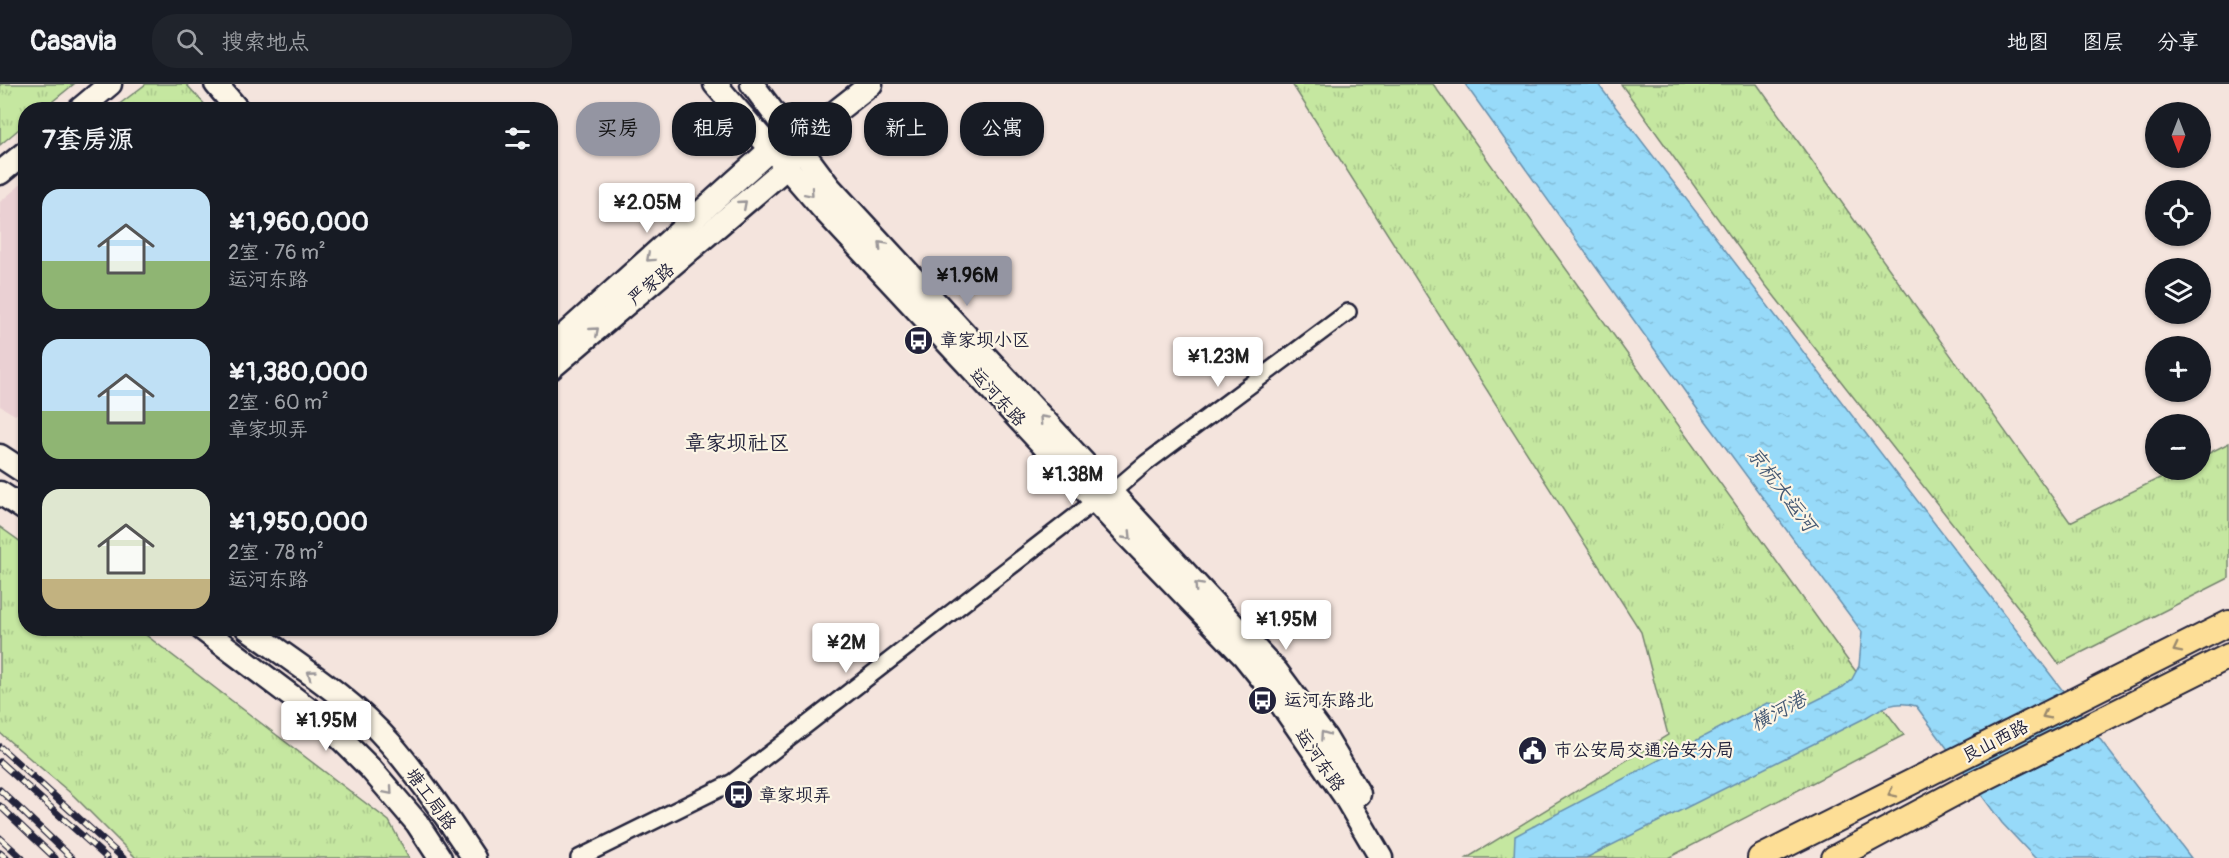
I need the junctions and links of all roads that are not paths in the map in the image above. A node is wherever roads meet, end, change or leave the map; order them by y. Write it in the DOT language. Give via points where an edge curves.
graph roads {
  1 [pos="110,84"];
  2 [pos="216,84"];
  3 [pos="715,84"];
  4 [pos="752,84"];
  5 [pos="871,84"];
  6 [pos="89,102"];
  7 [pos="231,102"];
  8 [pos="848,102"];
  9 [pos="768,105"];
  10 [pos="768,146"];
  11 [pos="768,152"];
  12 [pos="778,156"];
  13 [pos="791,156"];
  14 [pos="806,156"];
  15 [pos="18,159"];
  16 [pos="787,166"];
  17 [pos="0,173"];
  18 [pos="1347,312"];
  19 [pos="558,341"];
  20 [pos="558,362"];
  21 [pos="0,456"];
  22 [pos="18,468"];
  23 [pos="0,493"];
  24 [pos="1103,497"];
  25 [pos="18,505"];
  26 [pos="2229,623"];
  27 [pos="241,636"];
  28 [pos="242,636"];
  29 [pos="2229,656"];
  30 [pos="440,858"];
  31 [pos="474,858"];
  32 [pos="579,858"];
  33 [pos="1381,858"];
  34 [pos="1395,858"];
  35 [pos="1760,858"];
  36 [pos="1834,858"];
  1 -- 6 [label="main road"];
  2 -- 7 [label="main road"];
  3 -- 10 [label="main road, 运河东路"];
  4 -- 9 [label="main road, 运河东路"];
  5 -- 8 [label="main road, 严家路"];
  11 -- 19 [label="main road, 严家路, one-way"];
  12 -- 16 [label="main road, 运河东路"];
  13 -- 16 [label="main road, 严家路"];
  24 -- 14 [label="main road, 运河东路, one-way"];
  15 -- 17 [label="main road"];
  20 -- 16 [label="main road, 严家路, one-way"];
  16 -- 24 [label="main road, 运河东路, one-way" via="822,208"];
  18 -- 24 [label="street"];
  21 -- 22 [label="main road"];
  23 -- 25 [label="main road"];
  24 -- 32 [label="street" via="733,782"];
  24 -- 33 [label="main road, 运河东路, one-way" via="1275,695 1339,786"];
  34 -- 24 [label="main road, 运河东路, one-way" via="1325,737 1277,672"];
  26 -- 35 [label="main road, 艮山西路, one-way"];
  27 -- 30 [label="main road, 塘工局路, one-way" via="370,768 411,815"];
  31 -- 28 [label="main road, 塘工局路, one-way" via="389,742 340,695"];
  29 -- 36 [label="main road, 艮山西路"];
}
